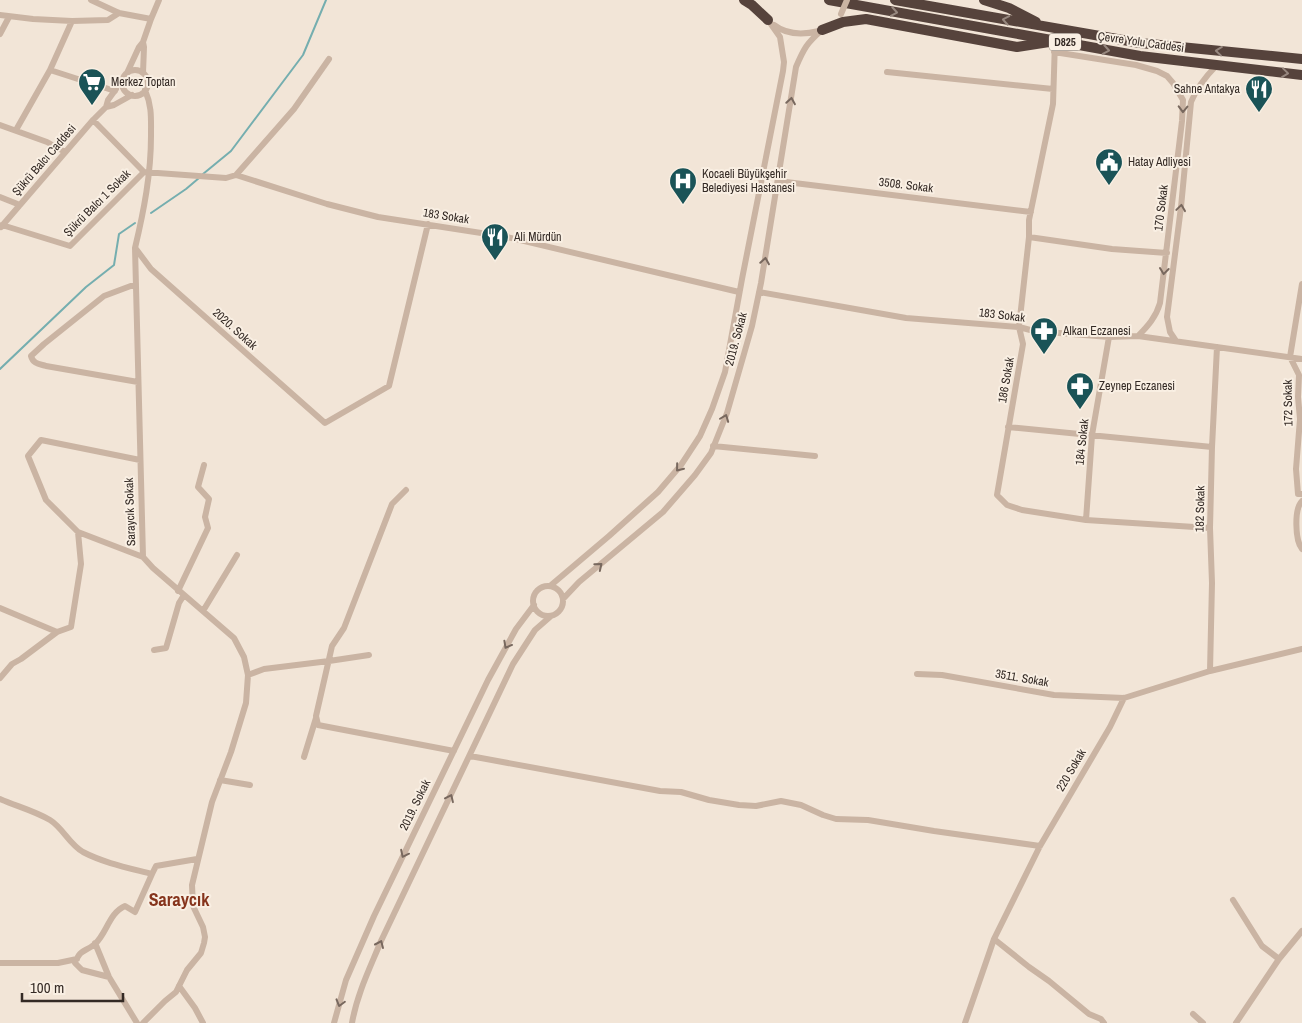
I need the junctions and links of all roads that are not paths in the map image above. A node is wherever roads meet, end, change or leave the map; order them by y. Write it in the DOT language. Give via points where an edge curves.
graph roads {
  1 [pos="91,0"];
  2 [pos="159,0"];
  3 [pos="744,0"];
  4 [pos="756,0"];
  5 [pos="829,0"];
  6 [pos="847,0"];
  7 [pos="895,0"];
  8 [pos="984,0"];
  9 [pos="118,13"];
  10 [pos="0,15"];
  11 [pos="9,17"];
  12 [pos="151,19"];
  13 [pos="768,20"];
  14 [pos="72,21"];
  15 [pos="1046,27"];
  16 [pos="822,30"];
  17 [pos="0,34"];
  18 [pos="1055,40"];
  19 [pos="143,42"];
  20 [pos="1054,52"];
  21 [pos="1302,59"];
  22 [pos="328,60"];
  23 [pos="1218,65"];
  24 [pos="50,70"];
  25 [pos="126,72"];
  26 [pos="887,72"];
  27 [pos="143,73"];
  28 [pos="1302,75"];
  29 [pos="122,82"];
  30 [pos="1053,89"];
  31 [pos="145,90"];
  32 [pos="115,91"];
  33 [pos="132,95"];
  34 [pos="106,107"];
  35 [pos="93,120"];
  36 [pos="0,125"];
  37 [pos="16,130"];
  38 [pos="65,152"];
  39 [pos="147,172"];
  40 [pos="236,175"];
  41 [pos="778,181"];
  42 [pos="0,197"];
  43 [pos="20,205"];
  44 [pos="1031,212"];
  45 [pos="428,224"];
  46 [pos="1,227"];
  47 [pos="1029,237"];
  48 [pos="135,248"];
  49 [pos="1166,253"];
  50 [pos="136,284"];
  51 [pos="1302,284"];
  52 [pos="739,292"];
  53 [pos="759,292"];
  54 [pos="1019,327"];
  55 [pos="1138,336"];
  56 [pos="1109,337"];
  57 [pos="1176,341"];
  58 [pos="1217,347"];
  59 [pos="1290,357"];
  60 [pos="1302,359"];
  61 [pos="138,382"];
  62 [pos="1008,427"];
  63 [pos="1092,435"];
  64 [pos="713,446"];
  65 [pos="1212,448"];
  66 [pos="815,456"];
  67 [pos="140,460"];
  68 [pos="204,465"];
  69 [pos="406,490"];
  70 [pos="1300,494"];
  71 [pos="1302,501"];
  72 [pos="1086,520"];
  73 [pos="1210,528"];
  74 [pos="78,532"];
  75 [pos="1302,549"];
  76 [pos="237,555"];
  77 [pos="143,556"];
  78 [pos="550,586"];
  79 [pos="181,593"];
  80 [pos="563,599"];
  81 [pos="534,605"];
  82 [pos="0,608"];
  83 [pos="203,611"];
  84 [pos="551,616"];
  85 [pos="57,632"];
  86 [pos="1302,649"];
  87 [pos="154,650"];
  88 [pos="369,655"];
  89 [pos="329,661"];
  90 [pos="1210,671"];
  91 [pos="918,674"];
  92 [pos="248,675"];
  93 [pos="0,678"];
  94 [pos="1124,698"];
  95 [pos="316,716"];
  96 [pos="454,751"];
  97 [pos="470,756"];
  98 [pos="304,757"];
  99 [pos="220,780"];
  100 [pos="250,785"];
  101 [pos="0,799"];
  102 [pos="1040,846"];
  103 [pos="197,859"];
  104 [pos="152,874"];
  105 [pos="1232,900"];
  106 [pos="1302,931"];
  107 [pos="994,939"];
  108 [pos="95,943"];
  109 [pos="76,959"];
  110 [pos="1279,959"];
  111 [pos="1,963"];
  112 [pos="109,977"];
  113 [pos="179,986"];
  114 [pos="1193,1014"];
  115 [pos="137,1023"];
  116 [pos="144,1023"];
  117 [pos="203,1023"];
  118 [pos="334,1023"];
  119 [pos="352,1023"];
  120 [pos="965,1023"];
  121 [pos="1104,1023"];
  122 [pos="1203,1023"];
  123 [pos="1236,1023"];
  1 -- 9 [label="street"];
  2 -- 12 [label="street"];
  3 -- 13 [label="highway"];
  4 -- 13 [label="street, 2019. Sokak"];
  5 -- 18 [label="highway, Çevre Yolu Caddesi / D825, one-way"];
  6 -- 16 [label="street, 2019. Sokak, bridge" via="841,14"];
  15 -- 7 [label="highway, Çevre Yolu Caddesi / D825, one-way"];
  8 -- 15 [label="highway" via="1009,8"];
  9 -- 12 [label="street"];
  9 -- 14 [label="street" via="108,20"];
  10 -- 11 [label="street"];
  11 -- 14 [label="street"];
  11 -- 17 [label="street"];
  12 -- 19 [label="street"];
  13 -- 16 [label="street" via="793,34"];
  13 -- 52 [label="street, 2019. Sokak" via="780,37 784,62"];
  14 -- 24 [label="street"];
  21 -- 15 [label="highway, Çevre Yolu Caddesi / D825, one-way" via="1140,43"];
  16 -- 18 [label="highway" via="843,22 866,20 1017,47"];
  41 -- 16 [label="street, 2019. Sokak, one-way" via="796,67 809,42"];
  18 -- 20 [label="street, 186 Sokak"];
  18 -- 23 [label="highway, Çevre Yolu Caddesi / D825, one-way" via="1140,56"];
  19 -- 25 [label="street"];
  19 -- 27 [label="street"];
  20 -- 30 [label="street, 186 Sokak"];
  20 -- 49 [label="street, 170 Sokak, one-way" via="1157,71 1167,76 1179,92 1183,100 1182,121"];
  22 -- 40 [label="street" via="294,109"];
  23 -- 28 [label="highway, Çevre Yolu Caddesi / D825, one-way"];
  57 -- 23 [label="street, 170 Sokak, one-way" via="1167,317 1191,102 1203,79"];
  24 -- 32 [label="street"];
  24 -- 37 [label="street"];
  25 -- 27 [label="street" via="137,70"];
  25 -- 29 [label="street"];
  26 -- 30 [label="street"];
  27 -- 31 [label="street" via="147,80"];
  29 -- 32 [label="street, Şükrü Balcı Caddesi"];
  29 -- 33 [label="street" via="126,92"];
  30 -- 44 [label="street, 186 Sokak"];
  31 -- 33 [label="street"];
  31 -- 39 [label="street, Saraycık Sokak" via="152,114 151,161"];
  32 -- 34 [label="street, Şükrü Balcı Caddesi"];
  33 -- 34 [label="street, Şükrü Balcı Caddesi"];
  34 -- 35 [label="street, Şükrü Balcı Caddesi"];
  35 -- 38 [label="street, Şükrü Balcı Caddesi"];
  35 -- 39 [label="street"];
  36 -- 37 [label="street"];
  37 -- 38 [label="street"];
  38 -- 43 [label="street, Şükrü Balcı Caddesi"];
  39 -- 40 [label="street, 183 Sokak" via="226,178"];
  39 -- 46 [label="street, Şükrü Balcı 1 Sokak" via="70,246"];
  39 -- 48 [label="street, Saraycık Sokak" via="144,210"];
  40 -- 45 [label="street, 183 Sokak" via="378,217"];
  41 -- 44 [label="street, 3508. Sokak"];
  53 -- 41 [label="street, 2019. Sokak, one-way"];
  42 -- 43 [label="street"];
  43 -- 46 [label="street, Şükrü Balcı Caddesi"];
  44 -- 47 [label="street, 186 Sokak"];
  45 -- 48 [label="street, 2020. Sokak" via="389,386 324,423 151,269"];
  45 -- 52 [label="street, 183 Sokak" via="507,237"];
  47 -- 49 [label="street"];
  47 -- 54 [label="street, 186 Sokak"];
  48 -- 50 [label="street, Saraycık Sokak"];
  49 -- 55 [label="street, 170 Sokak, one-way" via="1157,314"];
  50 -- 61 [label="street, Saraycık Sokak"];
  50 -- 61 [label="street" via="104,296 31,356 36,363 46,366"];
  51 -- 59 [label="street"];
  52 -- 78 [label="street, 2019. Sokak, one-way" via="725,372 700,436 658,492"];
  53 -- 54 [label="street, 183 Sokak" via="906,318"];
  64 -- 53 [label="street, 2019. Sokak, one-way" via="730,405"];
  54 -- 56 [label="street, 183 Sokak"];
  54 -- 62 [label="street, 186 Sokak" via="1023,344"];
  55 -- 56 [label="street, 183 Sokak"];
  55 -- 57 [label="street, 183 Sokak"];
  56 -- 63 [label="street, 184 Sokak"];
  57 -- 58 [label="street, 183 Sokak"];
  58 -- 59 [label="street, 183 Sokak"];
  58 -- 65 [label="street, 182 Sokak"];
  59 -- 60 [label="street, 183 Sokak"];
  59 -- 70 [label="street, 172 Sokak" via="1299,375 1296,469"];
  61 -- 67 [label="street, Saraycık Sokak"];
  62 -- 63 [label="street"];
  62 -- 72 [label="street, 186 Sokak" via="998,495 1007,505 1022,510"];
  63 -- 65 [label="street"];
  63 -- 72 [label="street, 184 Sokak"];
  64 -- 66 [label="street"];
  80 -- 64 [label="street, 2019. Sokak, one-way" via="663,512 695,476"];
  65 -- 73 [label="street, 182 Sokak"];
  67 -- 74 [label="street" via="42,440 28,456 46,500"];
  67 -- 77 [label="street, Saraycık Sokak"];
  68 -- 79 [label="street" via="198,487 209,499 205,516 208,528"];
  69 -- 89 [label="street" via="392,504 344,628 332,646"];
  71 -- 75 [label="street" via="1297,514 1298,543"];
  72 -- 73 [label="street, 186 Sokak"];
  73 -- 90 [label="street, 182 Sokak"];
  74 -- 77 [label="street"];
  74 -- 85 [label="street" via="81,564 71,628"];
  76 -- 83 [label="street"];
  77 -- 79 [label="street, Saraycık Sokak"];
  78 -- 80 [label="street"];
  78 -- 81 [label="street, 2019. Sokak" via="537,591"];
  79 -- 83 [label="street, Saraycık Sokak"];
  79 -- 87 [label="street" via="166,648"];
  80 -- 84 [label="street, 2019. Sokak" via="561,608"];
  81 -- 84 [label="street" via="542,615"];
  81 -- 96 [label="street, 2019. Sokak, one-way" via="516,629 488,680"];
  82 -- 85 [label="street"];
  83 -- 92 [label="street, Saraycık Sokak" via="234,638 244,657"];
  84 -- 97 [label="street, 2019. Sokak" via="535,630 513,664"];
  85 -- 93 [label="street" via="12,664"];
  86 -- 90 [label="street"];
  88 -- 89 [label="street"];
  89 -- 92 [label="street" via="264,668"];
  89 -- 95 [label="street"];
  90 -- 94 [label="street"];
  91 -- 94 [label="street, 3511. Sokak" via="942,675 1054,695"];
  92 -- 99 [label="street, Saraycık Sokak" via="246,703"];
  94 -- 102 [label="street, 220 Sokak"];
  95 -- 96 [label="street" via="318,725"];
  95 -- 98 [label="street"];
  96 -- 118 [label="street, 2019. Sokak, one-way" via="374,916 346,980"];
  97 -- 102 [label="street" via="660,791 681,792 738,806 781,801 836,819 868,820"];
  119 -- 97 [label="street, 2019. Sokak, one-way" via="368,970"];
  99 -- 100 [label="street"];
  99 -- 103 [label="street, Saraycık Sokak"];
  101 -- 104 [label="street" via="50,820 82,851"];
  102 -- 107 [label="street, 220 Sokak"];
  103 -- 104 [label="street" via="156,866"];
  103 -- 113 [label="street, Saraycık Sokak" via="192,885 193,906 205,937 201,953"];
  104 -- 108 [label="street" via="135,912 125,906 118,909"];
  105 -- 110 [label="street" via="1262,946"];
  106 -- 110 [label="street"];
  107 -- 120 [label="street, 220 Sokak"];
  107 -- 121 [label="street"];
  108 -- 109 [label="street" via="79,953"];
  108 -- 112 [label="street"];
  109 -- 111 [label="street" via="58,964"];
  109 -- 112 [label="street" via="75,963 82,970"];
  110 -- 123 [label="street"];
  112 -- 115 [label="street"];
  113 -- 116 [label="street, Saraycık Sokak"];
  113 -- 117 [label="street"];
  114 -- 122 [label="street"];
}
